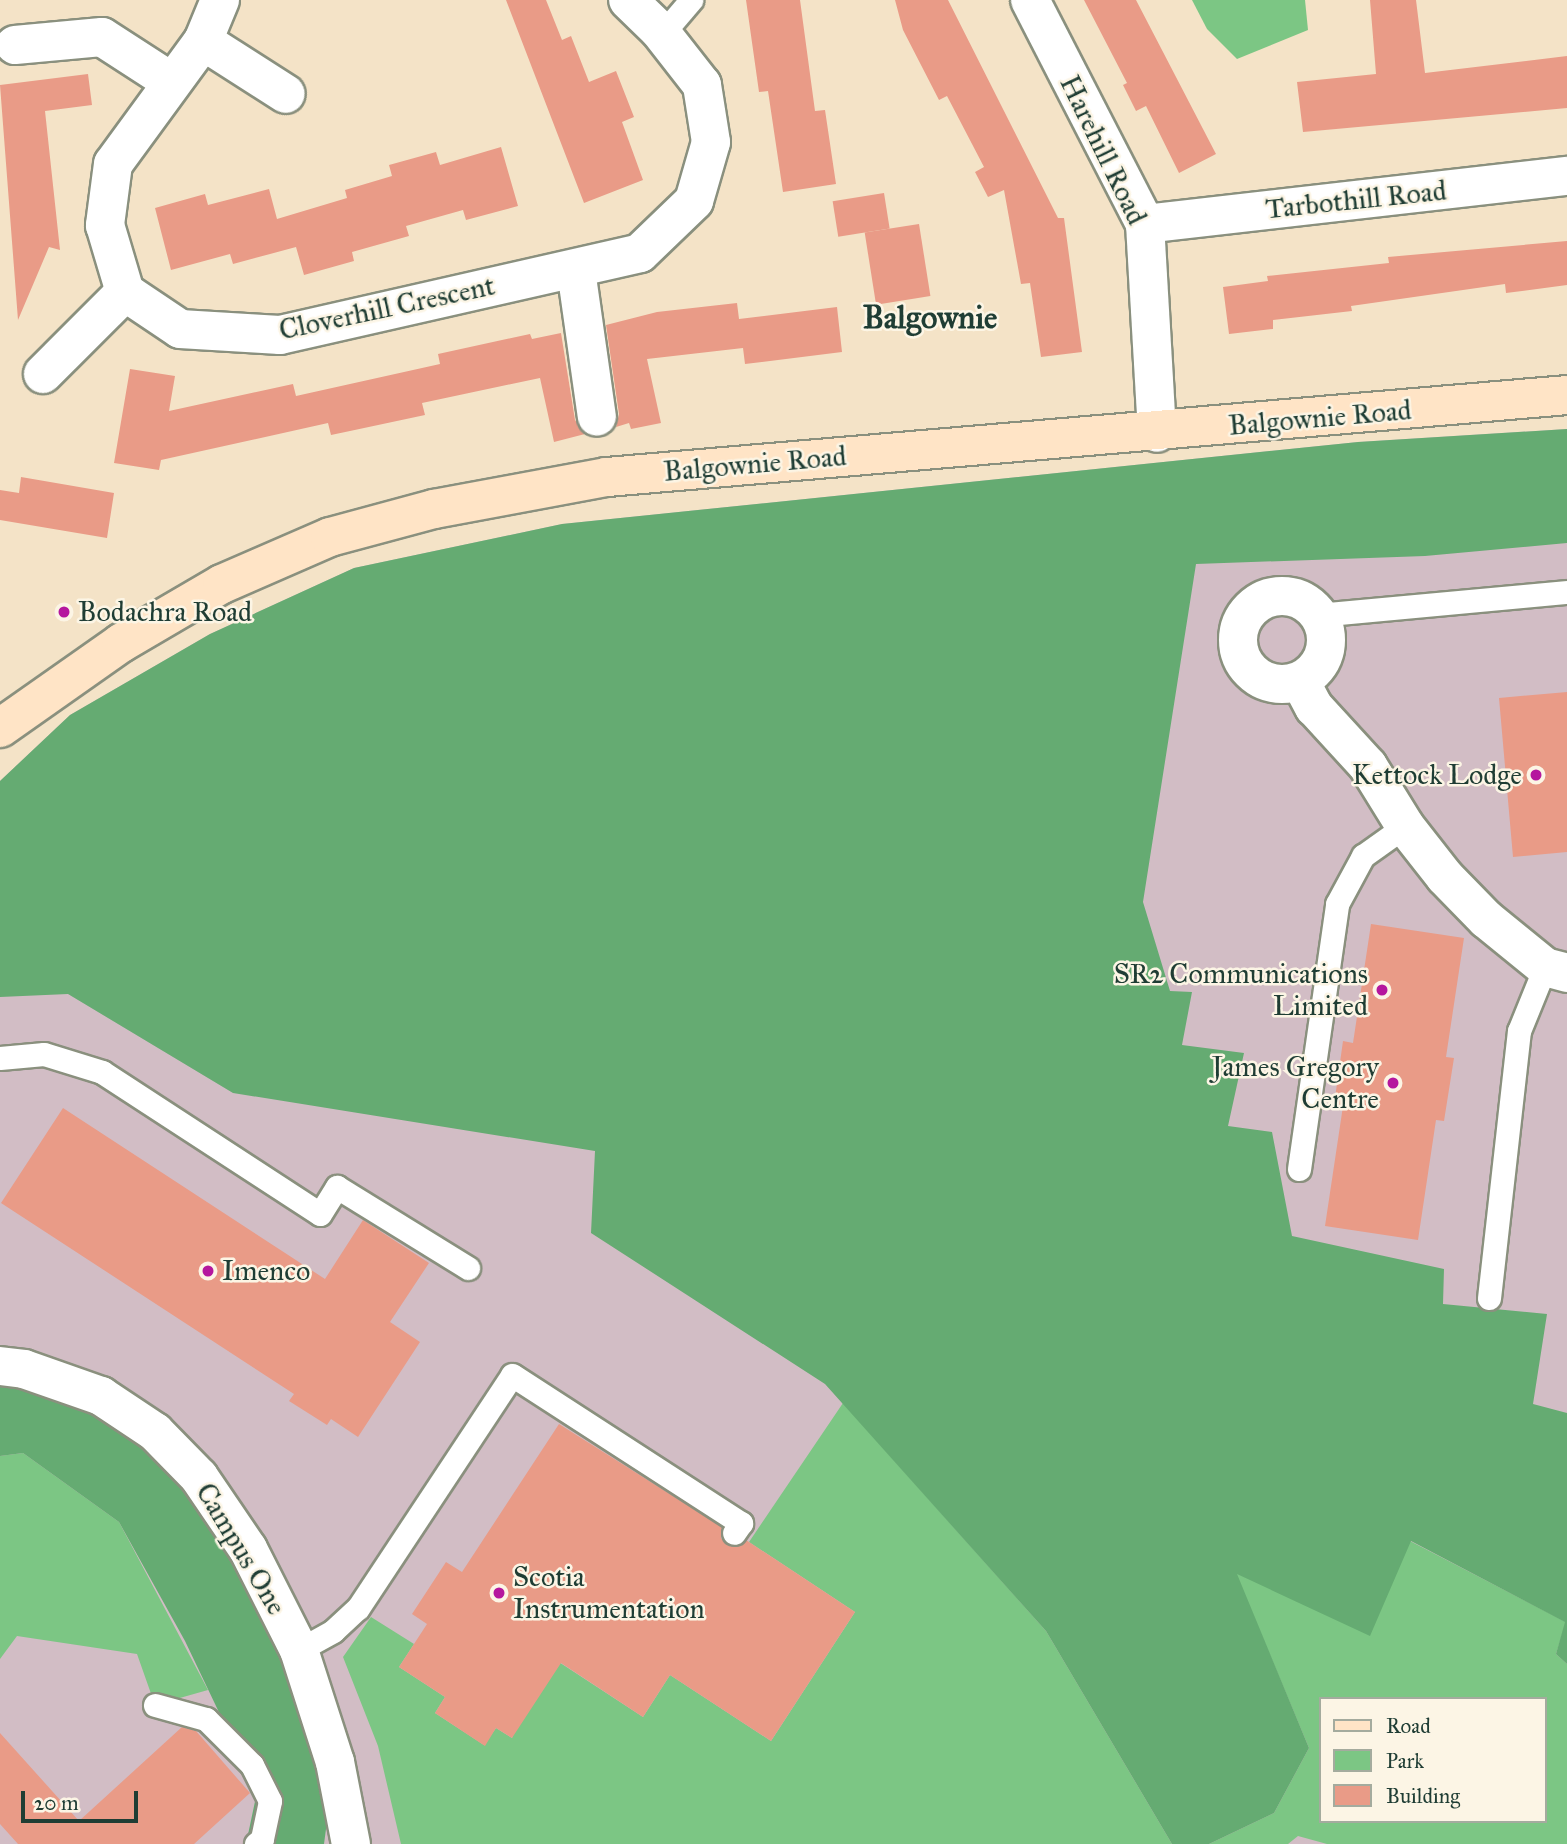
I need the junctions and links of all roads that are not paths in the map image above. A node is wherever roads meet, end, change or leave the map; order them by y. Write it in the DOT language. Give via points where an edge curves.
graph roads {
  1 [pos="220,0"];
  2 [pos="628,0"];
  3 [pos="691,0"];
  4 [pos="1030,0"];
  5 [pos="662,34"];
  6 [pos="203,41"];
  7 [pos="15,45"];
  8 [pos="170,81"];
  9 [pos="286,94"];
  10 [pos="1567,176"];
  11 [pos="1145,224"];
  12 [pos="576,270"];
  13 [pos="125,292"];
  14 [pos="43,374"];
  15 [pos="1567,395"];
  16 [pos="597,417"];
  17 [pos="1157,433"];
  18 [pos="1567,592"];
  19 [pos="1318,615"];
  20 [pos="1300,681"];
  21 [pos="0,728"];
  22 [pos="1405,826"];
  23 [pos="1556,970"];
  24 [pos="0,1058"];
  25 [pos="1299,1169"];
  26 [pos="468,1268"];
  27 [pos="1489,1298"];
  28 [pos="0,1366"];
  29 [pos="734,1532"];
  30 [pos="299,1650"];
  31 [pos="155,1705"];
  32 [pos="256,1844"];
  33 [pos="352,1844"];
  1 -- 6 [label="street"];
  2 -- 5 [label="street, Cloverhill Crescent"];
  3 -- 5 [label="lane"];
  4 -- 11 [label="street, Harehill Road"];
  5 -- 12 [label="street, Cloverhill Crescent" via="702,85 711,142 694,201 640,253"];
  6 -- 8 [label="street"];
  6 -- 9 [label="street"];
  7 -- 8 [label="street" via="102,37"];
  8 -- 13 [label="street" via="113,164 105,225"];
  10 -- 11 [label="street, Tarbothill Road"];
  11 -- 17 [label="street, Harehill Road"];
  12 -- 13 [label="street, Cloverhill Crescent" via="458,292 280,335 180,329"];
  12 -- 16 [label="street"];
  13 -- 14 [label="street"];
  15 -- 17 [label="street, Balgownie Road"];
  17 -- 21 [label="street, Balgownie Road" via="607,477 434,509 330,537 222,584 121,643"];
  18 -- 19 [label="lane"];
  19 -- 20 [label="street" via="1325,645 1321,659"];
  19 -- 20 [label="street" via="1298,600 1272,598 1250,610 1238,633 1242,659 1260,679 1287,684"];
  20 -- 22 [label="street" via="1314,707 1368,766"];
  22 -- 23 [label="street" via="1486,919"];
  22 -- 25 [label="lane" via="1363,856 1337,904"];
  23 -- 27 [label="lane" via="1519,1031"];
  24 -- 26 [label="lane" via="44,1054 102,1072 320,1214 337,1187"];
  28 -- 30 [label="street, Campus One" via="24,1368 101,1396 156,1432 199,1477 248,1549"];
  29 -- 30 [label="lane" via="741,1523 512,1374 358,1608 333,1631"];
  30 -- 33 [label="street, Campus One" via="335,1762"];
  31 -- 32 [label="lane" via="206,1719 252,1765 270,1801 262,1839"];
}
